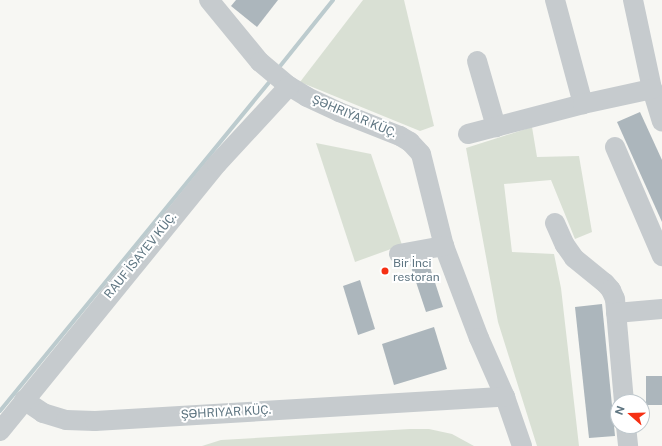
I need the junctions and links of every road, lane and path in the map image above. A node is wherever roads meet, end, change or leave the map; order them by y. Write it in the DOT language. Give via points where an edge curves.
graph roads {
  1 [pos="556,0"];
  2 [pos="633,0"];
  3 [pos="213,1"];
  4 [pos="477,61"];
  5 [pos="289,86"];
  6 [pos="652,89"];
  7 [pos="583,104"];
  8 [pos="662,120"];
  9 [pos="496,127"];
  10 [pos="468,134"];
  11 [pos="614,148"];
  12 [pos="555,224"];
  13 [pos="444,246"];
  14 [pos="399,254"];
  15 [pos="662,256"];
  16 [pos="662,309"];
  17 [pos="616,313"];
  18 [pos="623,394"];
  19 [pos="505,397"];
  20 [pos="24,400"];
  21 [pos="0,431"];
  22 [pos="627,434"];
  23 [pos="522,446"];
  24 [pos="628,446"];
  1 -- 7 [label="street"];
  2 -- 6 [label="street"];
  3 -- 5 [label="street, ŞƏHRIYAR KÜÇ." via="260,62"];
  4 -- 9 [label="street"];
  5 -- 13 [label="street, ŞƏHRIYAR KÜÇ." via="307,97 410,142 421,154"];
  5 -- 20 [label="street, RAUF İSAYEV KÜÇ." via="217,164"];
  6 -- 7 [label="street"];
  6 -- 8 [label="street"];
  7 -- 9 [label="street"];
  9 -- 10 [label="street"];
  11 -- 15 [label="street"];
  12 -- 17 [label="street" via="574,258 611,290"];
  13 -- 14 [label="street"];
  13 -- 19 [label="street, ŞƏHRIYAR KÜÇ." via="479,338"];
  16 -- 17 [label="street"];
  17 -- 18 [label="street"];
  19 -- 20 [label="street, ŞƏHRIYAR KÜÇ." via="96,420 66,420 43,413"];
  19 -- 23 [label="street, ŞƏHRIYAR KÜÇ."];
  20 -- 21 [label="street, RAUF İSAYEV KÜÇ."];
  22 -- 24 [label="street"];
}
